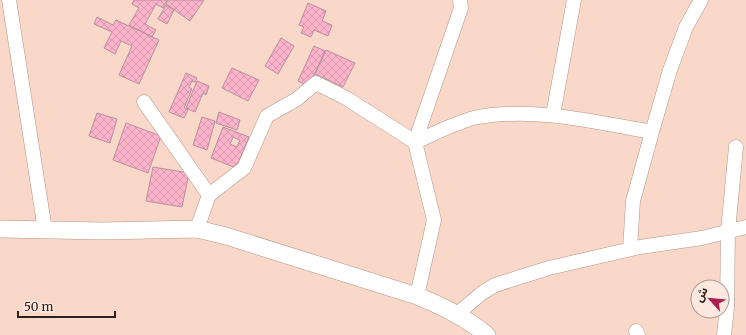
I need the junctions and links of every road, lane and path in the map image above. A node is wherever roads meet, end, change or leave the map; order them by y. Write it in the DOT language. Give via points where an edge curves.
graph roads {
  1 [pos="9,0"];
  2 [pos="460,0"];
  3 [pos="574,0"];
  4 [pos="701,0"];
  5 [pos="144,102"];
  6 [pos="553,115"];
  7 [pos="652,132"];
  8 [pos="415,142"];
  9 [pos="736,147"];
  10 [pos="209,195"];
  11 [pos="746,227"];
  12 [pos="197,229"];
  13 [pos="0,230"];
  14 [pos="45,230"];
  15 [pos="728,231"];
  16 [pos="630,249"];
  17 [pos="417,296"];
  18 [pos="457,314"];
  19 [pos="487,335"];
  20 [pos="724,335"];
  1 -- 14 [label="street"];
  2 -- 8 [label="street" via="461,8"];
  3 -- 6 [label="street"];
  4 -- 7 [label="street" via="686,27 670,70"];
  5 -- 10 [label="street"];
  6 -- 7 [label="street"];
  6 -- 8 [label="street" via="518,113 477,118"];
  7 -- 16 [label="street" via="632,201"];
  8 -- 10 [label="street" via="346,98 316,83 297,99 267,116 244,168"];
  8 -- 17 [label="street" via="434,220"];
  9 -- 15 [label="street"];
  10 -- 12 [label="street"];
  11 -- 15 [label="street"];
  12 -- 14 [label="street"];
  12 -- 17 [label="street"];
  13 -- 14 [label="street"];
  15 -- 16 [label="street" via="702,238"];
  15 -- 20 [label="street"];
  16 -- 18 [label="street" via="550,268 495,285"];
  17 -- 18 [label="street"];
  18 -- 19 [label="street"];
}
